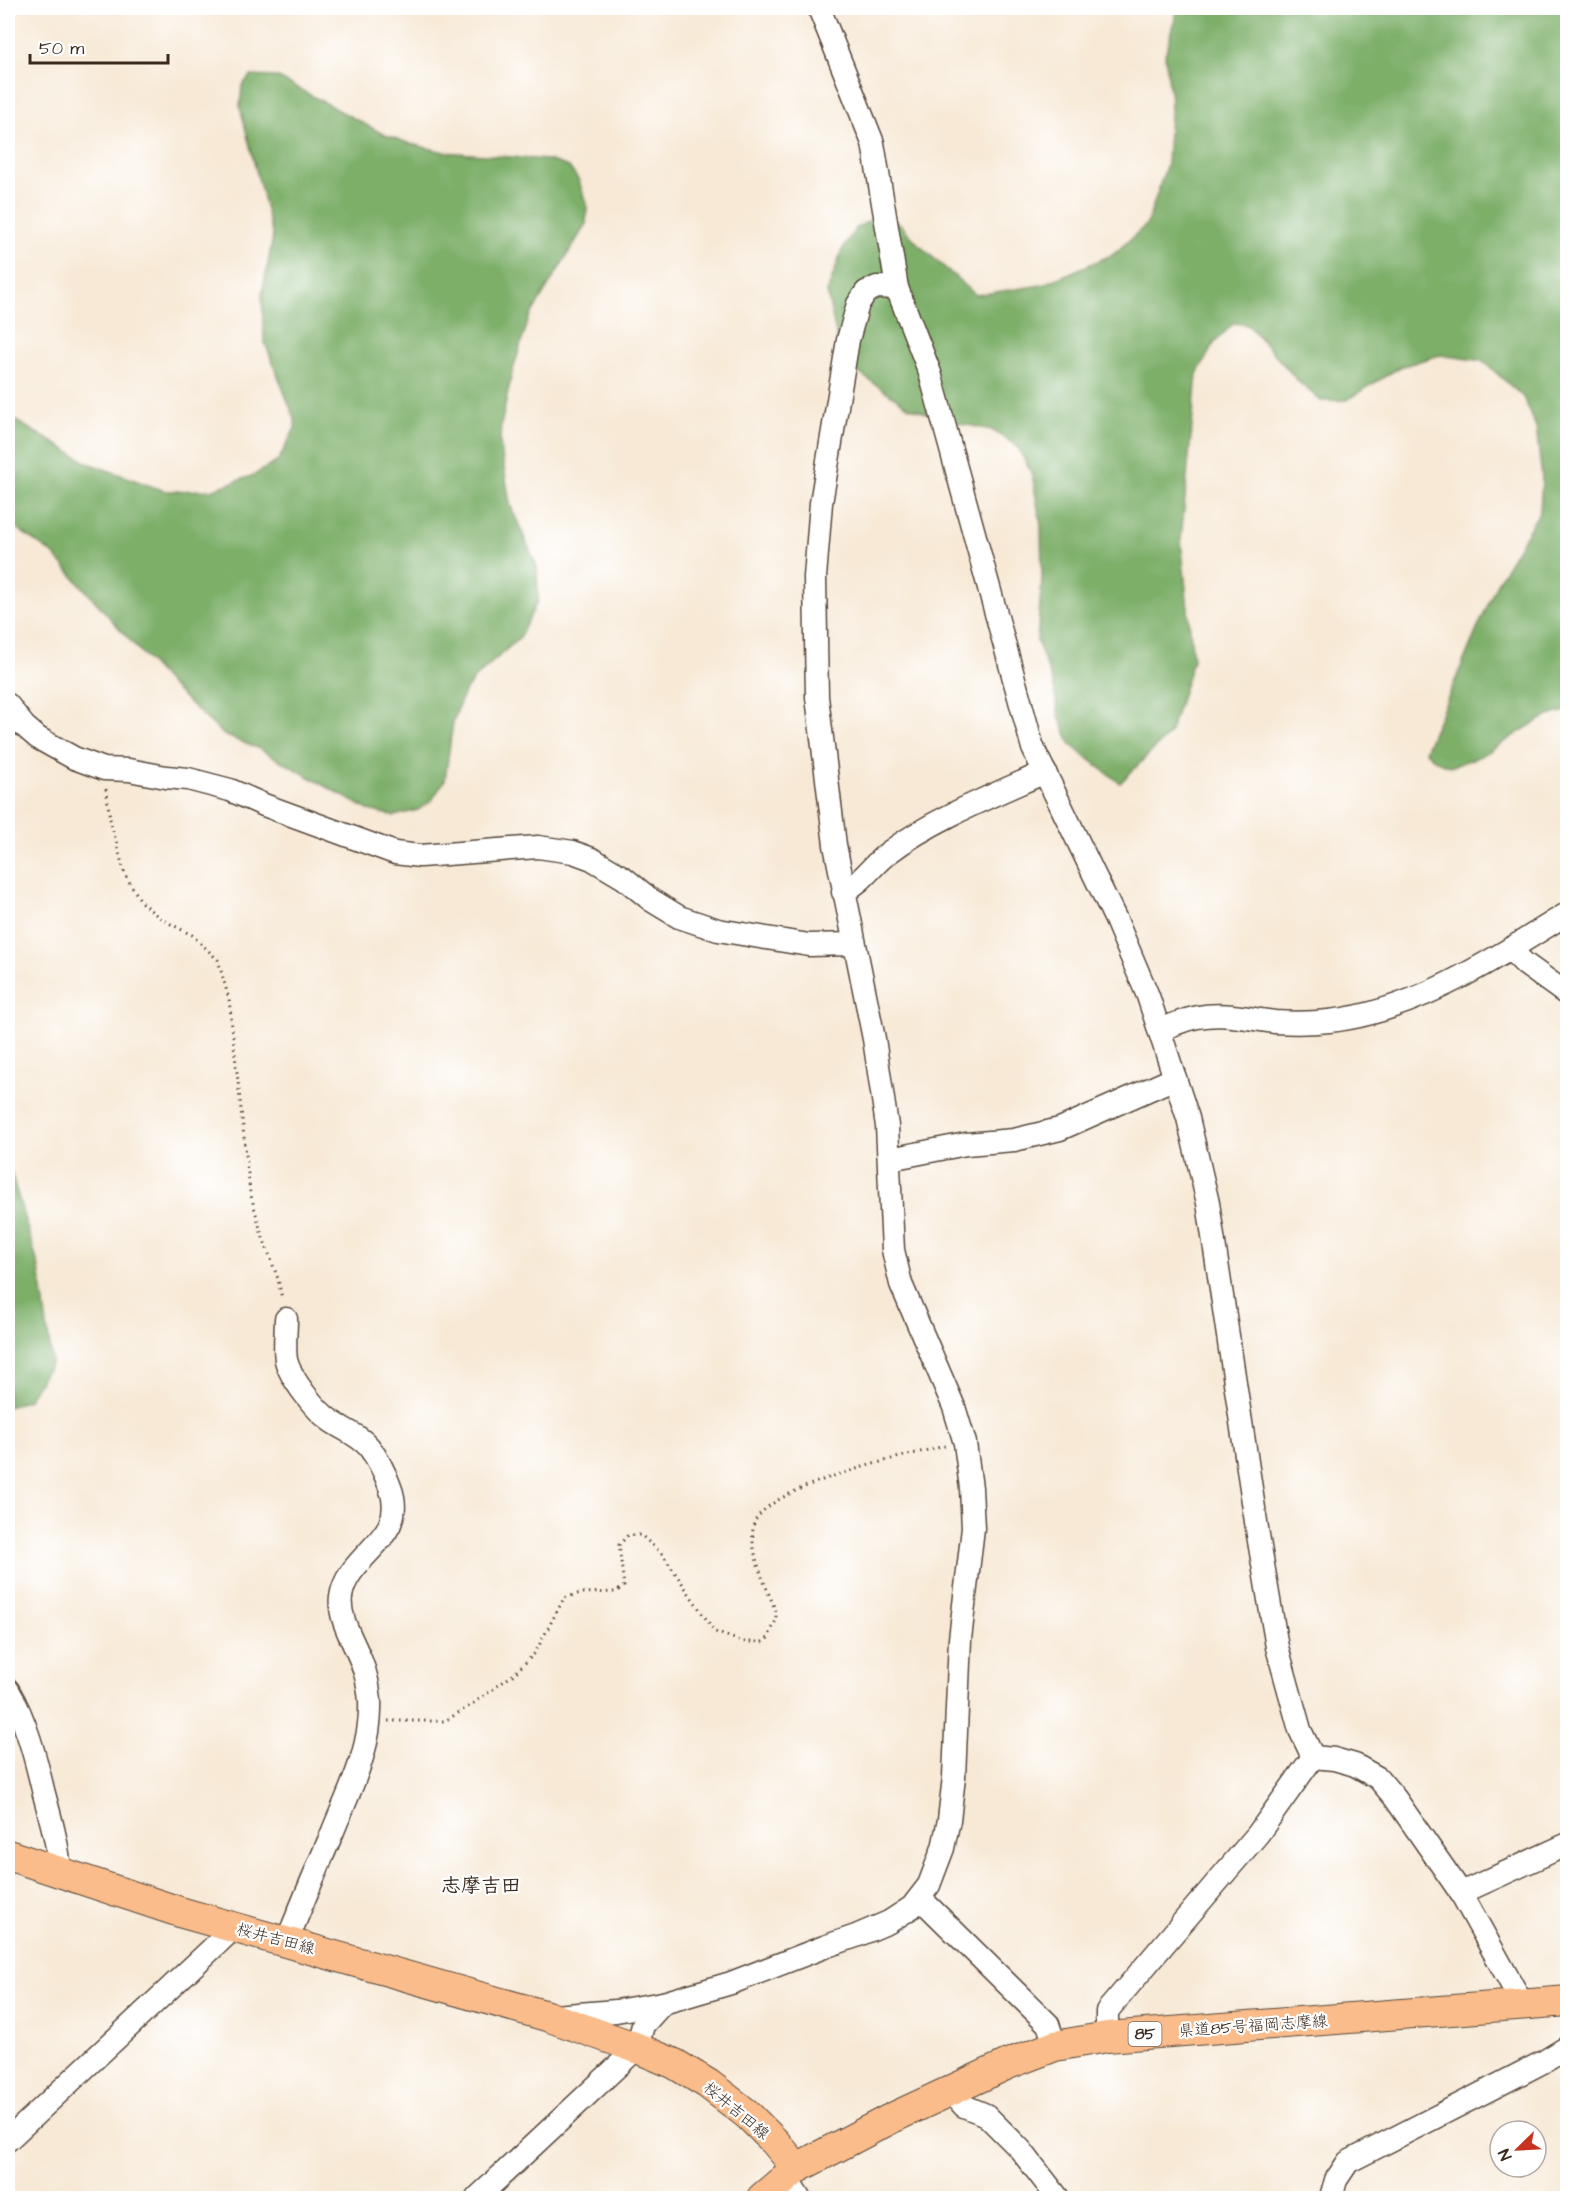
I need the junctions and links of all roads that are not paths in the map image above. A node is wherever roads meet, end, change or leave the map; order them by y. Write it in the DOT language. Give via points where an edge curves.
graph roads {
  1 [pos="819,8"];
  2 [pos="897,288"];
  3 [pos="8,705"];
  4 [pos="1045,772"];
  5 [pos="843,892"];
  6 [pos="1568,913"];
  7 [pos="854,944"];
  8 [pos="1510,949"];
  9 [pos="1568,995"];
  10 [pos="1159,1030"];
  11 [pos="1175,1077"];
  12 [pos="890,1159"];
  13 [pos="286,1319"];
  14 [pos="8,1690"];
  15 [pos="1313,1757"];
  16 [pos="1568,1844"];
  17 [pos="8,1855"];
  18 [pos="60,1871"];
  19 [pos="1461,1893"];
  20 [pos="920,1899"];
  21 [pos="235,1927"];
  22 [pos="286,1941"];
  23 [pos="1568,2001"];
  24 [pos="663,2003"];
  25 [pos="1522,2003"];
  26 [pos="546,2016"];
  27 [pos="1107,2037"];
  28 [pos="1054,2046"];
  29 [pos="1568,2047"];
  30 [pos="637,2048"];
  31 [pos="951,2091"];
  32 [pos="8,2140"];
  33 [pos="793,2181"];
  34 [pos="477,2199"];
  35 [pos="762,2199"];
  36 [pos="1058,2199"];
  37 [pos="1331,2199"];
  1 -- 2 [label="street" via="873,143"];
  2 -- 4 [label="street" via="930,373 1033,748"];
  2 -- 5 [label="street" via="877,287 866,292 858,304 848,340 821,503 815,577 817,698"];
  3 -- 7 [label="street" via="38,738 74,758 104,769 188,779 230,790 395,853 420,856 537,847 573,852 624,878 679,917 718,930 809,945"];
  4 -- 5 [label="street" via="915,836"];
  4 -- 10 [label="street" via="1116,920"];
  5 -- 7 [label="street"];
  6 -- 8 [label="street"];
  7 -- 12 [label="street" via="874,1039"];
  8 -- 9 [label="street"];
  8 -- 10 [label="street" via="1456,979 1370,1014 1306,1023 1226,1015 1197,1017"];
  10 -- 11 [label="street"];
  11 -- 12 [label="street" via="1060,1129"];
  11 -- 15 [label="street" via="1198,1152 1208,1203 1277,1647 1300,1730"];
  12 -- 20 [label="street" via="893,1250 901,1284 954,1407 964,1441 973,1528 960,1639 954,1777 943,1848"];
  13 -- 22 [label="street" via="286,1360 304,1395 330,1420 368,1445 391,1489 395,1506 390,1526 346,1581 341,1598 342,1612 363,1665 369,1720 361,1764"];
  14 -- 18 [label="street" via="34,1752"];
  15 -- 19 [label="street" via="1356,1765 1378,1778"];
  15 -- 27 [label="street" via="1258,1834 1107,2011"];
  16 -- 19 [label="street"];
  17 -- 18 [label="main road, 桜井吉田線"];
  18 -- 21 [label="main road, 桜井吉田線"];
  19 -- 25 [label="street"];
  20 -- 24 [label="street, 桜井吉田線" via="889,1922 856,1936 731,1983"];
  20 -- 28 [label="street" via="1048,2024"];
  21 -- 22 [label="main road, 桜井吉田線"];
  21 -- 32 [label="street"];
  22 -- 26 [label="main road, 桜井吉田線"];
  23 -- 25 [label="main road, 県道85号福岡志摩線 / 85"];
  24 -- 26 [label="street, 桜井吉田線"];
  24 -- 30 [label="street" via="643,2025"];
  25 -- 27 [label="main road, 県道85号福岡志摩線 / 85"];
  26 -- 30 [label="main road, 桜井吉田線"];
  27 -- 28 [label="main road, 県道85号福岡志摩線 / 85"];
  28 -- 31 [label="main road, 県道85号福岡志摩線 / 85"];
  29 -- 37 [label="street" via="1348,2162 1336,2180"];
  30 -- 33 [label="main road, 桜井吉田線" via="675,2064 747,2114 775,2142"];
  30 -- 34 [label="street"];
  31 -- 33 [label="main road, 県道85号福岡志摩線 / 85" via="890,2119"];
  31 -- 36 [label="street" via="964,2106 986,2115 1020,2149"];
  33 -- 35 [label="main road, 県道85号福岡志摩線 / 85"];
}
